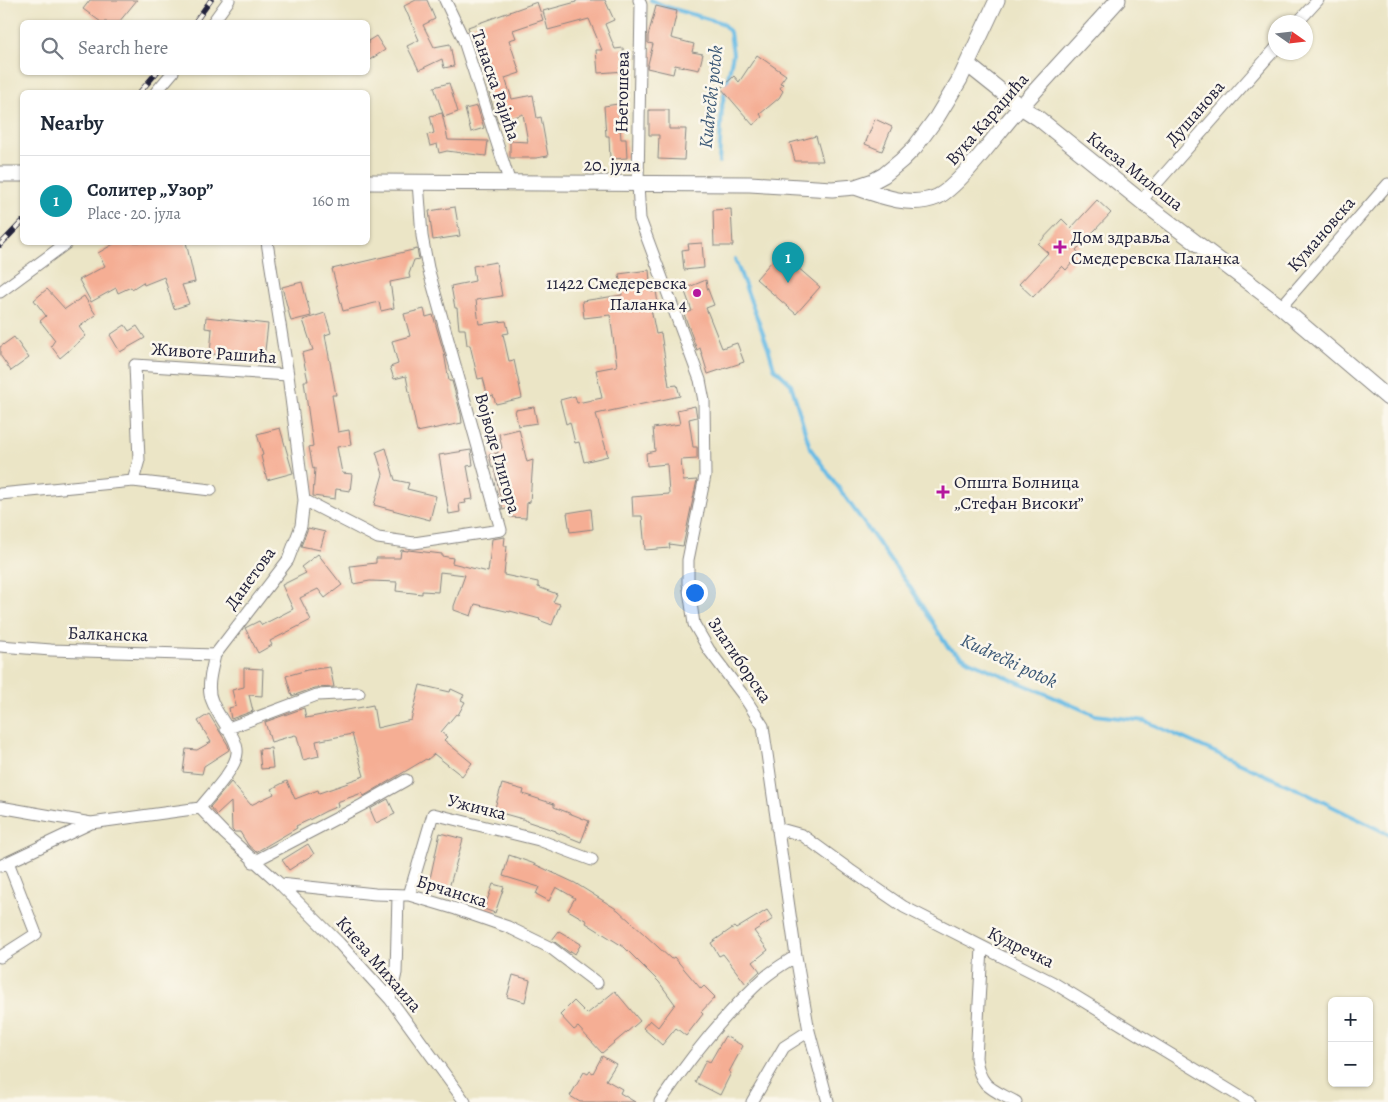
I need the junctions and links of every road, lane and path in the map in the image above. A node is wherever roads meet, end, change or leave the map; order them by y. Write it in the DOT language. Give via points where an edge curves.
graph roads {
  1 [pos="229,0"];
  2 [pos="445,0"];
  3 [pos="639,0"];
  4 [pos="997,0"];
  5 [pos="1118,0"];
  6 [pos="1318,0"];
  7 [pos="1304,15"];
  8 [pos="214,20"];
  9 [pos="1268,57"];
  10 [pos="967,64"];
  11 [pos="170,75"];
  12 [pos="158,90"];
  13 [pos="1021,107"];
  14 [pos="0,174"];
  15 [pos="20,174"];
  16 [pos="370,182"];
  17 [pos="418,182"];
  18 [pos="510,183"];
  19 [pos="638,184"];
  20 [pos="1388,184"];
  21 [pos="855,187"];
  22 [pos="1142,201"];
  23 [pos="64,245"];
  24 [pos="267,245"];
  25 [pos="0,292"];
  26 [pos="1281,307"];
  27 [pos="288,375"];
  28 [pos="1388,398"];
  29 [pos="133,481"];
  30 [pos="211,490"];
  31 [pos="0,494"];
  32 [pos="304,500"];
  33 [pos="0,646"];
  34 [pos="215,655"];
  35 [pos="359,693"];
  36 [pos="226,729"];
  37 [pos="406,780"];
  38 [pos="0,807"];
  39 [pos="200,808"];
  40 [pos="91,823"];
  41 [pos="777,828"];
  42 [pos="592,860"];
  43 [pos="253,862"];
  44 [pos="4,864"];
  45 [pos="280,884"];
  46 [pos="403,895"];
  47 [pos="982,948"];
  48 [pos="796,956"];
  49 [pos="0,957"];
  50 [pos="597,983"];
  51 [pos="390,998"];
  52 [pos="809,1030"];
  53 [pos="465,1102"];
  54 [pos="660,1102"];
  55 [pos="752,1102"];
  56 [pos="828,1102"];
  57 [pos="1016,1102"];
  58 [pos="1249,1102"];
  1 -- 8 [label="street"];
  2 -- 18 [label="street, Танаска Рајића" via="463,38"];
  3 -- 19 [label="street, Његошева"];
  4 -- 10 [label="street"];
  5 -- 13 [label="street, Вука Караџића"];
  6 -- 7 [label="street"];
  9 -- 22 [label="street, Душанова"];
  10 -- 13 [label="street, Кнеза Милоша"];
  10 -- 21 [label="street" via="949,98 915,147 884,175"];
  11 -- 12 [label="street"];
  13 -- 21 [label="street, Вука Караџића" via="956,182 938,196 920,200 894,199"];
  13 -- 22 [label="street, Кнеза Милоша"];
  14 -- 15 [label="street"];
  16 -- 17 [label="street, 20. јула"];
  17 -- 18 [label="street, 20. јула"];
  17 -- 32 [label="street, Војводе Глигора" via="428,268 502,530 414,543 378,538"];
  18 -- 19 [label="street, 20. јула"];
  19 -- 21 [label="street, 20. јула"];
  19 -- 41 [label="street, Златиборска" via="640,219 700,380 704,401 705,476 688,560 694,624 708,650 763,726"];
  20 -- 26 [label="street, Кумановска"];
  22 -- 26 [label="street, Кнеза Милоша"];
  23 -- 25 [label="street"];
  24 -- 27 [label="street, Данетова"];
  26 -- 28 [label="street, Кнеза Милоша"];
  27 -- 29 [label="street, Животе Рашића" via="135,365 139,460"];
  27 -- 32 [label="street, Данетова"];
  29 -- 30 [label="street"];
  29 -- 31 [label="street"];
  32 -- 34 [label="street, Данетова" via="301,526 288,560"];
  33 -- 34 [label="street, Балканска"];
  34 -- 36 [label="street, Данетова" via="211,700"];
  35 -- 36 [label="street" via="317,696"];
  36 -- 39 [label="street, Данетова" via="235,742 237,753 233,765"];
  37 -- 43 [label="street"];
  38 -- 40 [label="street"];
  39 -- 40 [label="street"];
  39 -- 43 [label="street"];
  40 -- 44 [label="street"];
  41 -- 47 [label="street, Кудречка" via="802,835 904,907"];
  41 -- 48 [label="street, Златиборска"];
  42 -- 46 [label="street, Ужичка" via="539,840 433,814"];
  43 -- 45 [label="street, Кнеза Михаила"];
  44 -- 49 [label="street" via="36,934"];
  45 -- 46 [label="street, Брчанска"];
  45 -- 51 [label="street, Кнеза Михаила"];
  46 -- 50 [label="street, Брчанска" via="508,927 551,948"];
  46 -- 51 [label="street" via="396,973"];
  47 -- 57 [label="street" via="978,1072 986,1086"];
  47 -- 58 [label="street, Кудречка" via="1052,982"];
  48 -- 52 [label="street, Златиборска"];
  48 -- 54 [label="street" via="765,977 727,1015"];
  51 -- 53 [label="street, Кнеза Михаила"];
  52 -- 55 [label="street" via="784,1047"];
  52 -- 56 [label="street, Златиборска"];
}
